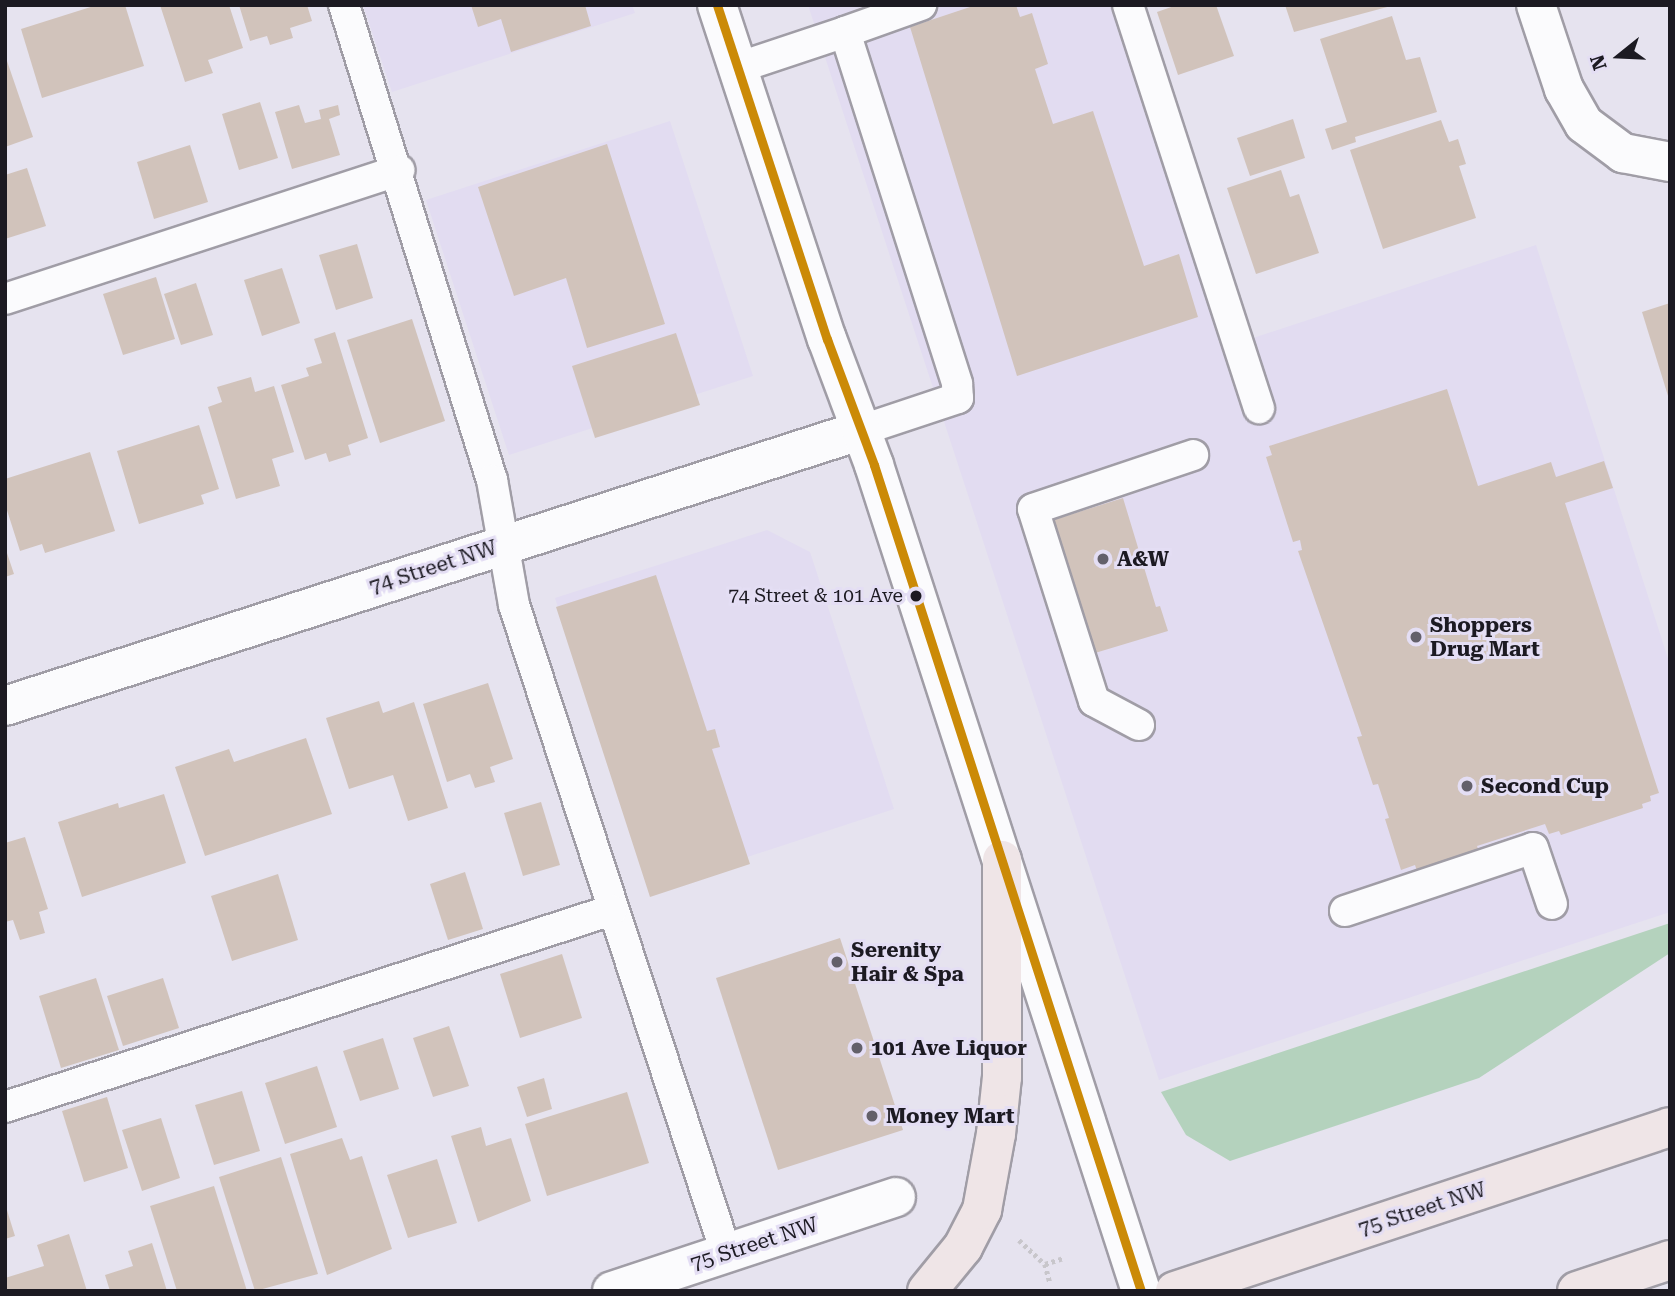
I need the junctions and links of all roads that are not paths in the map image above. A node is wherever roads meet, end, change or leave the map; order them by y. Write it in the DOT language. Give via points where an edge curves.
graph roads {
  1 [pos="344,5"];
  2 [pos="717,5"];
  3 [pos="921,5"];
  4 [pos="1128,5"];
  5 [pos="1536,5"];
  6 [pos="845,32"];
  7 [pos="737,68"];
  8 [pos="1670,162"];
  9 [pos="399,170"];
  10 [pos="5,299"];
  11 [pos="1259,408"];
  12 [pos="862,430"];
  13 [pos="1193,455"];
  14 [pos="504,544"];
  15 [pos="5,706"];
  16 [pos="1139,725"];
  17 [pos="1002,860"];
  18 [pos="1552,904"];
  19 [pos="612,910"];
  20 [pos="1345,911"];
  21 [pos="5,1107"];
  22 [pos="1670,1127"];
  23 [pos="896,1197"];
  24 [pos="726,1253"];
  25 [pos="1670,1260"];
  26 [pos="612,1291"];
  27 [pos="927,1291"];
  28 [pos="1141,1291"];
  29 [pos="1175,1291"];
  30 [pos="1577,1291"];
  1 -- 9 [label="lane"];
  2 -- 7 [label="street"];
  3 -- 6 [label="lane"];
  4 -- 11 [label="lane"];
  5 -- 8 [label="street" via="1573,109 1602,141 1623,153"];
  6 -- 7 [label="lane"];
  6 -- 12 [label="lane" via="958,398"];
  7 -- 12 [label="street"];
  9 -- 10 [label="lane"];
  9 -- 14 [label="lane" via="492,480"];
  12 -- 14 [label="street, 74 Street NW"];
  12 -- 17 [label="street"];
  13 -- 16 [label="lane" via="1033,509 1094,701"];
  14 -- 15 [label="street, 74 Street NW"];
  14 -- 19 [label="lane" via="514,605"];
  17 -- 27 [label="main road" via="1002,1077 994,1147 982,1210 963,1247"];
  17 -- 28 [label="street"];
  18 -- 20 [label="lane" via="1533,848"];
  19 -- 21 [label="lane"];
  19 -- 24 [label="lane"];
  22 -- 29 [label="main road, 75 Street NW"];
  23 -- 24 [label="street, 75 Street NW"];
  24 -- 26 [label="street, 75 Street NW"];
  25 -- 30 [label="main road"];
}
